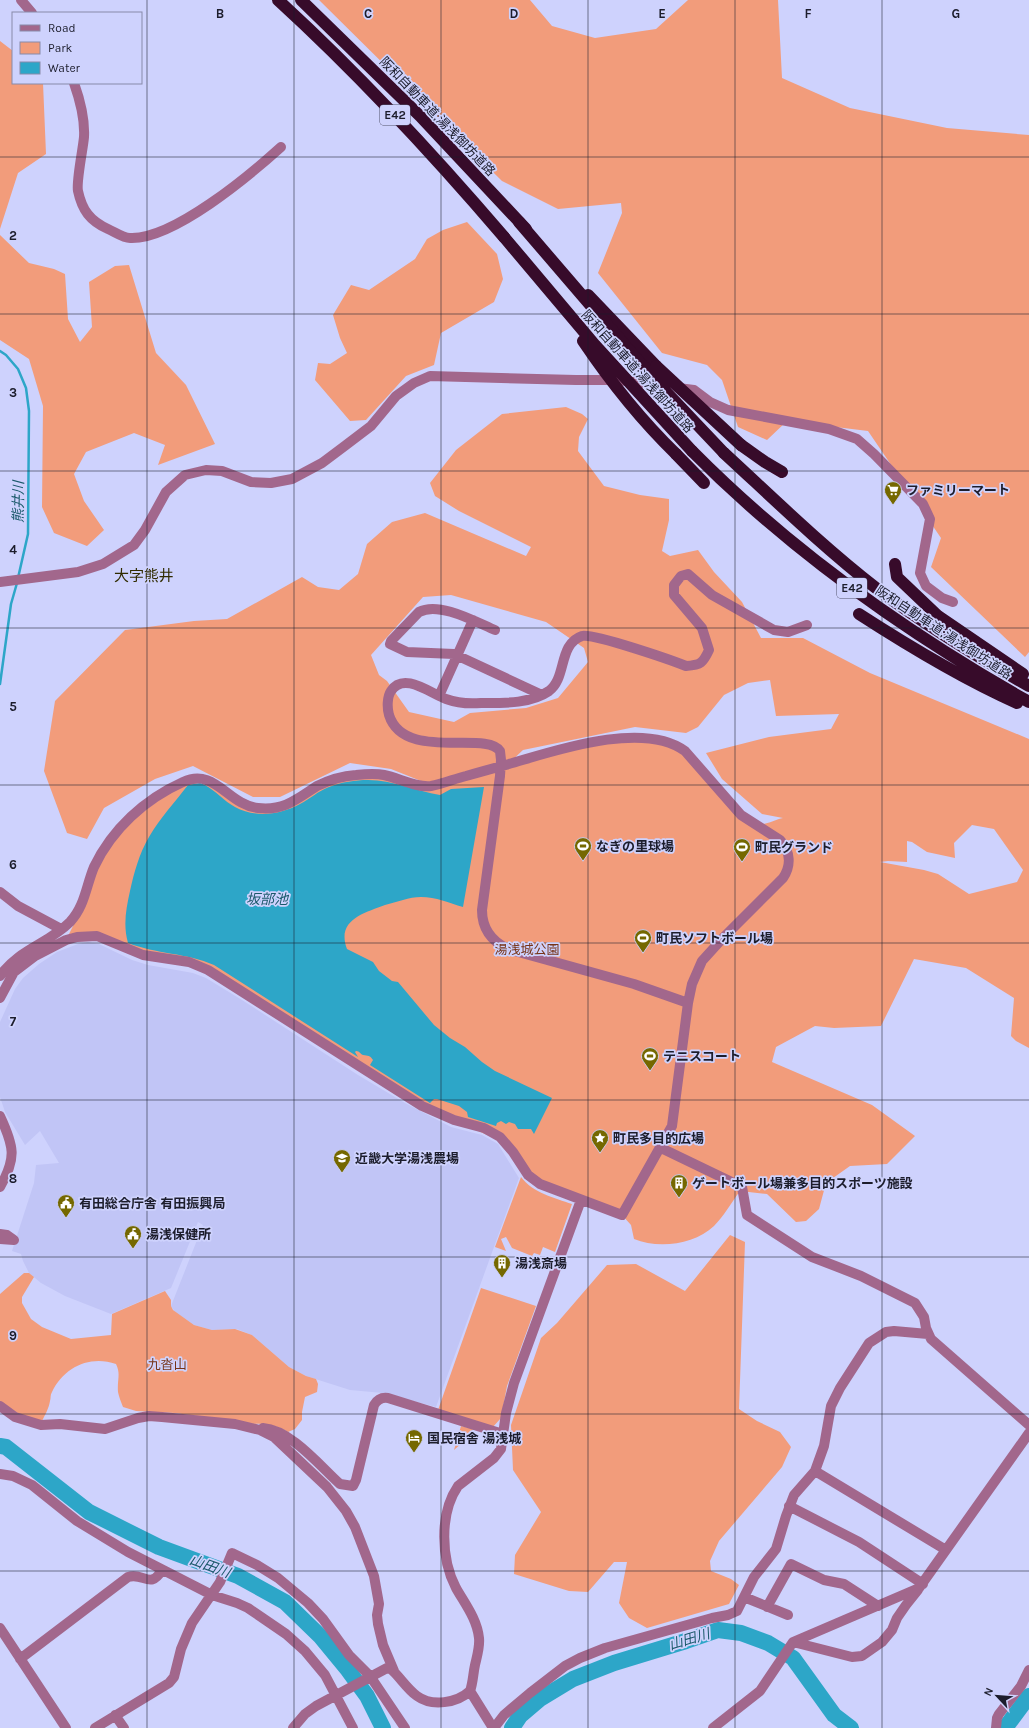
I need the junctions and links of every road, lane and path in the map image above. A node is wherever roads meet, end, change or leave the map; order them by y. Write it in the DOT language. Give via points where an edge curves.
graph roads {
  1 [pos="21,0"];
  2 [pos="278,0"];
  3 [pos="301,0"];
  4 [pos="31,12"];
  5 [pos="74,84"];
  6 [pos="282,147"];
  7 [pos="519,222"];
  8 [pos="543,282"];
  9 [pos="782,472"];
  10 [pos="704,483"];
  11 [pos="895,564"];
  12 [pos="0,582"];
  13 [pos="953,602"];
  14 [pos="859,614"];
  15 [pos="473,620"];
  16 [pos="807,625"];
  17 [pos="495,630"];
  18 [pos="457,655"];
  19 [pos="1029,678"];
  20 [pos="1029,686"];
  21 [pos="542,695"];
  22 [pos="439,696"];
  23 [pos="1029,702"];
  24 [pos="1029,708"];
  25 [pos="501,766"];
  26 [pos="0,892"];
  27 [pos="61,929"];
  28 [pos="0,976"];
  29 [pos="0,998"];
  30 [pos="688,1003"];
  31 [pos="0,1116"];
  32 [pos="660,1148"];
  33 [pos="4,1175"];
  34 [pos="0,1187"];
  35 [pos="581,1200"];
  36 [pos="0,1234"];
  37 [pos="0,1240"];
  38 [pos="928,1334"];
  39 [pos="0,1406"];
  40 [pos="1029,1424"];
  41 [pos="251,1428"];
  42 [pos="1029,1433"];
  43 [pos="503,1434"];
  44 [pos="815,1471"];
  45 [pos="0,1474"];
  46 [pos="789,1506"];
  47 [pos="946,1550"];
  48 [pos="162,1570"];
  49 [pos="921,1586"];
  50 [pos="212,1595"];
  51 [pos="744,1597"];
  52 [pos="878,1606"];
  53 [pos="767,1607"];
  54 [pos="788,1615"];
  55 [pos="0,1628"];
  56 [pos="792,1643"];
  57 [pos="20,1659"];
  58 [pos="1029,1670"];
  59 [pos="394,1671"];
  60 [pos="368,1677"];
  61 [pos="470,1691"];
  62 [pos="339,1693"];
  63 [pos="115,1715"];
  64 [pos="66,1728"];
  65 [pos="95,1728"];
  66 [pos="124,1728"];
  67 [pos="293,1728"];
  68 [pos="353,1728"];
  69 [pos="404,1728"];
  70 [pos="494,1728"];
  71 [pos="713,1728"];
  72 [pos="996,1728"];
  1 -- 4 [label="street"];
  2 -- 8 [label="highway, 阪和自動車道;湯浅御坊道路 / E42, bridge" via="350,67 403,123"];
  3 -- 7 [label="highway, 阪和自動車道;湯浅御坊道路 / E42" via="420,116"];
  5 -- 6 [label="street" via="80,103 84,135 77,189 84,211 96,223 129,238 147,236 189,218"];
  7 -- 9 [label="highway, bridge" via="656,366 741,445"];
  7 -- 20 [label="highway, 阪和自動車道;湯浅御坊道路 / E42, bridge" via="653,378 724,453 806,530 876,588 952,641"];
  8 -- 10 [label="highway, bridge" via="596,360 638,413"];
  8 -- 23 [label="highway, 阪和自動車道;湯浅御坊道路 / E42, bridge" via="595,345 692,452 749,506 874,605 936,647"];
  11 -- 19 [label="highway" via="897,577 938,616"];
  12 -- 13 [label="street" via="72,573 104,564 134,545 166,492 185,475 206,470 222,471 251,482 271,483 292,479 322,463 371,426 396,396 414,383 430,376 460,376 618,380 694,390 710,402 728,410 829,429 857,439 923,504 930,519 920,573 926,586 942,598"];
  14 -- 24 [label="highway" via="946,668"];
  15 -- 17 [label="street"];
  15 -- 18 [label="street"];
  15 -- 18 [label="street" via="449,610 424,610 390,642 392,646 407,652 447,652"];
  16 -- 21 [label="street" via="788,632 774,630 712,595 688,574 681,576 674,585 674,595 702,628 709,650 698,665 686,666 599,638 583,636 574,640 568,649 557,681 551,690"];
  18 -- 21 [label="street"];
  18 -- 22 [label="street"];
  21 -- 22 [label="street" via="527,701 481,703 463,703"];
  22 -- 25 [label="street" via="411,683 400,684 389,694 389,714 401,731 420,740 487,744 496,747 500,751"];
  25 -- 27 [label="street" via="428,786 377,774 346,776 327,782 284,806 266,809 240,803 206,779 188,780 140,808 118,831 94,868 84,901 71,921"];
  25 -- 30 [label="street" via="482,910 483,922 490,936 499,945 508,949 634,984"];
  25 -- 30 [label="street" via="562,748 601,740 644,738 668,742 689,754 741,815 784,844 789,860 787,872 702,962 692,984"];
  26 -- 27 [label="street" via="18,906"];
  27 -- 28 [label="street" via="14,959"];
  29 -- 35 [label="street" via="10,977 19,967 34,956 77,937 97,936 142,955 197,965 240,989 422,1106 492,1132 507,1144 534,1180"];
  30 -- 32 [label="street" via="673,1120"];
  31 -- 33 [label="street" via="7,1131 12,1154"];
  32 -- 35 [label="street" via="622,1215"];
  32 -- 38 [label="street" via="742,1187 747,1215 796,1249 861,1276 915,1303 924,1317"];
  33 -- 34 [label="street"];
  35 -- 43 [label="street" via="514,1383"];
  36 -- 37 [label="street" via="14,1240"];
  38 -- 40 [label="street" via="936,1344"];
  38 -- 44 [label="street" via="894,1330 869,1343 831,1406 824,1446"];
  39 -- 41 [label="street" via="15,1417 41,1424 105,1429 148,1416 221,1422"];
  41 -- 43 [label="street" via="267,1428 282,1432 340,1484 350,1487 356,1480 374,1405 382,1398"];
  41 -- 59 [label="street" via="267,1433 283,1444 327,1487 346,1511 374,1576 379,1598 379,1628"];
  42 -- 47 [label="street"];
  43 -- 61 [label="street" via="501,1449 494,1458 458,1486 447,1512 445,1541 449,1570 456,1589 476,1623 479,1638"];
  44 -- 46 [label="street" via="794,1495"];
  44 -- 47 [label="street"];
  45 -- 48 [label="street" via="13,1476 32,1485 85,1527"];
  46 -- 49 [label="street" via="859,1542"];
  46 -- 51 [label="street" via="776,1549 756,1574"];
  47 -- 49 [label="street"];
  48 -- 50 [label="street"];
  48 -- 57 [label="street" via="155,1580 136,1576 128,1578"];
  49 -- 52 [label="street"];
  49 -- 56 [label="street" via="882,1642 862,1656 852,1657"];
  50 -- 60 [label="street" via="232,1553 257,1565 294,1590 323,1619 339,1644"];
  50 -- 62 [label="street" via="248,1608 293,1639"];
  50 -- 63 [label="street" via="192,1623 181,1649 174,1677"];
  51 -- 53 [label="street"];
  51 -- 70 [label="street" via="737,1611 732,1614 605,1648 580,1658 565,1666 530,1693 504,1715"];
  52 -- 53 [label="street" via="844,1584 824,1580 791,1564"];
  52 -- 56 [label="street"];
  53 -- 54 [label="street"];
  55 -- 57 [label="street"];
  56 -- 71 [label="street" via="760,1690"];
  57 -- 64 [label="street"];
  58 -- 72 [label="street" via="1021,1686 999,1714"];
  59 -- 60 [label="street" via="387,1668"];
  59 -- 61 [label="street" via="416,1696 426,1700 458,1700"];
  60 -- 62 [label="street"];
  60 -- 69 [label="street"];
  61 -- 70 [label="street"];
  62 -- 67 [label="street" via="305,1714"];
  62 -- 68 [label="street"];
  63 -- 65 [label="street"];
  63 -- 66 [label="street"];
}
